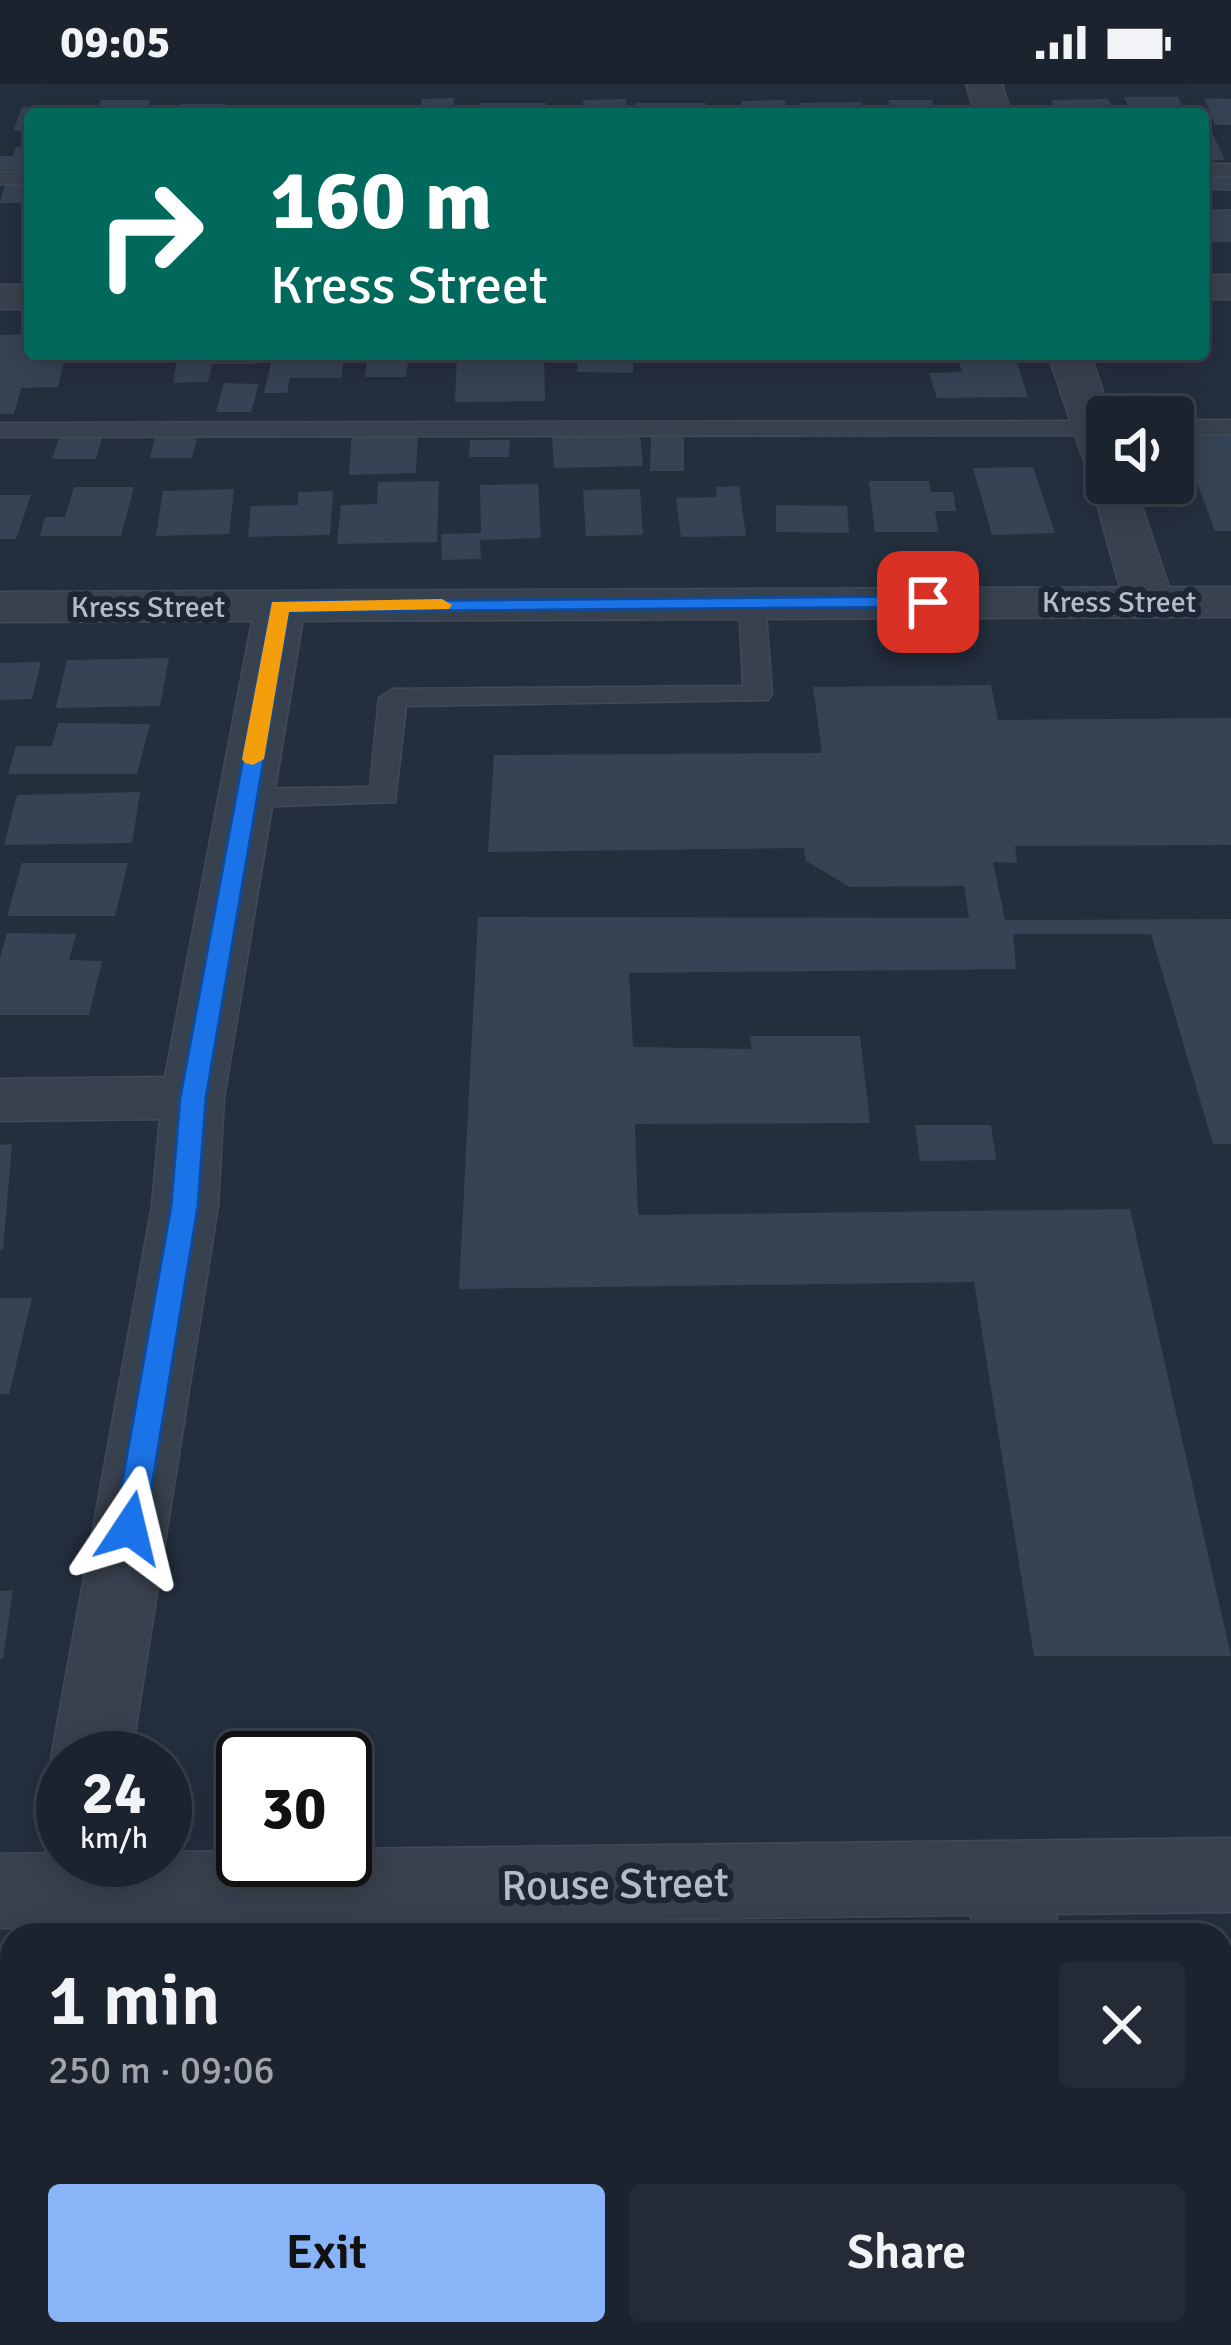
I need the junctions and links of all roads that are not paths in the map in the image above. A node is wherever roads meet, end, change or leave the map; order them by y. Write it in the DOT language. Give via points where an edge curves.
graph roads {
  1 [pos="1071,360"];
  2 [pos="1086,398"];
  3 [pos="1194,427"];
  4 [pos="1231,427"];
  5 [pos="0,430"];
  6 [pos="1086,442"];
  7 [pos="1118,504"];
  8 [pos="752,602"];
  9 [pos="1149,602"];
  10 [pos="1231,602"];
  11 [pos="280,606"];
  12 [pos="0,608"];
  13 [pos="246,799"];
  14 [pos="193,1098"];
  15 [pos="0,1100"];
  16 [pos="96,1731"];
  17 [pos="1231,1875"];
  18 [pos="51,1894"];
  19 [pos="1012,1906"];
  1 -- 2 [label="street"];
  3 -- 4 [label="lane"];
  5 -- 6 [label="lane"];
  7 -- 9 [label="street"];
  8 -- 9 [label="street, Kress Street"];
  8 -- 11 [label="street, Kress Street"];
  8 -- 13 [label="lane" via="758,694 393,698 384,796"];
  9 -- 10 [label="street, Kress Street"];
  11 -- 12 [label="street, Kress Street"];
  11 -- 13 [label="street"];
  13 -- 14 [label="street"];
  14 -- 15 [label="street"];
  14 -- 16 [label="street" via="184,1206"];
  17 -- 19 [label="street, Rouse Street"];
  18 -- 19 [label="street, Rouse Street"];
}
